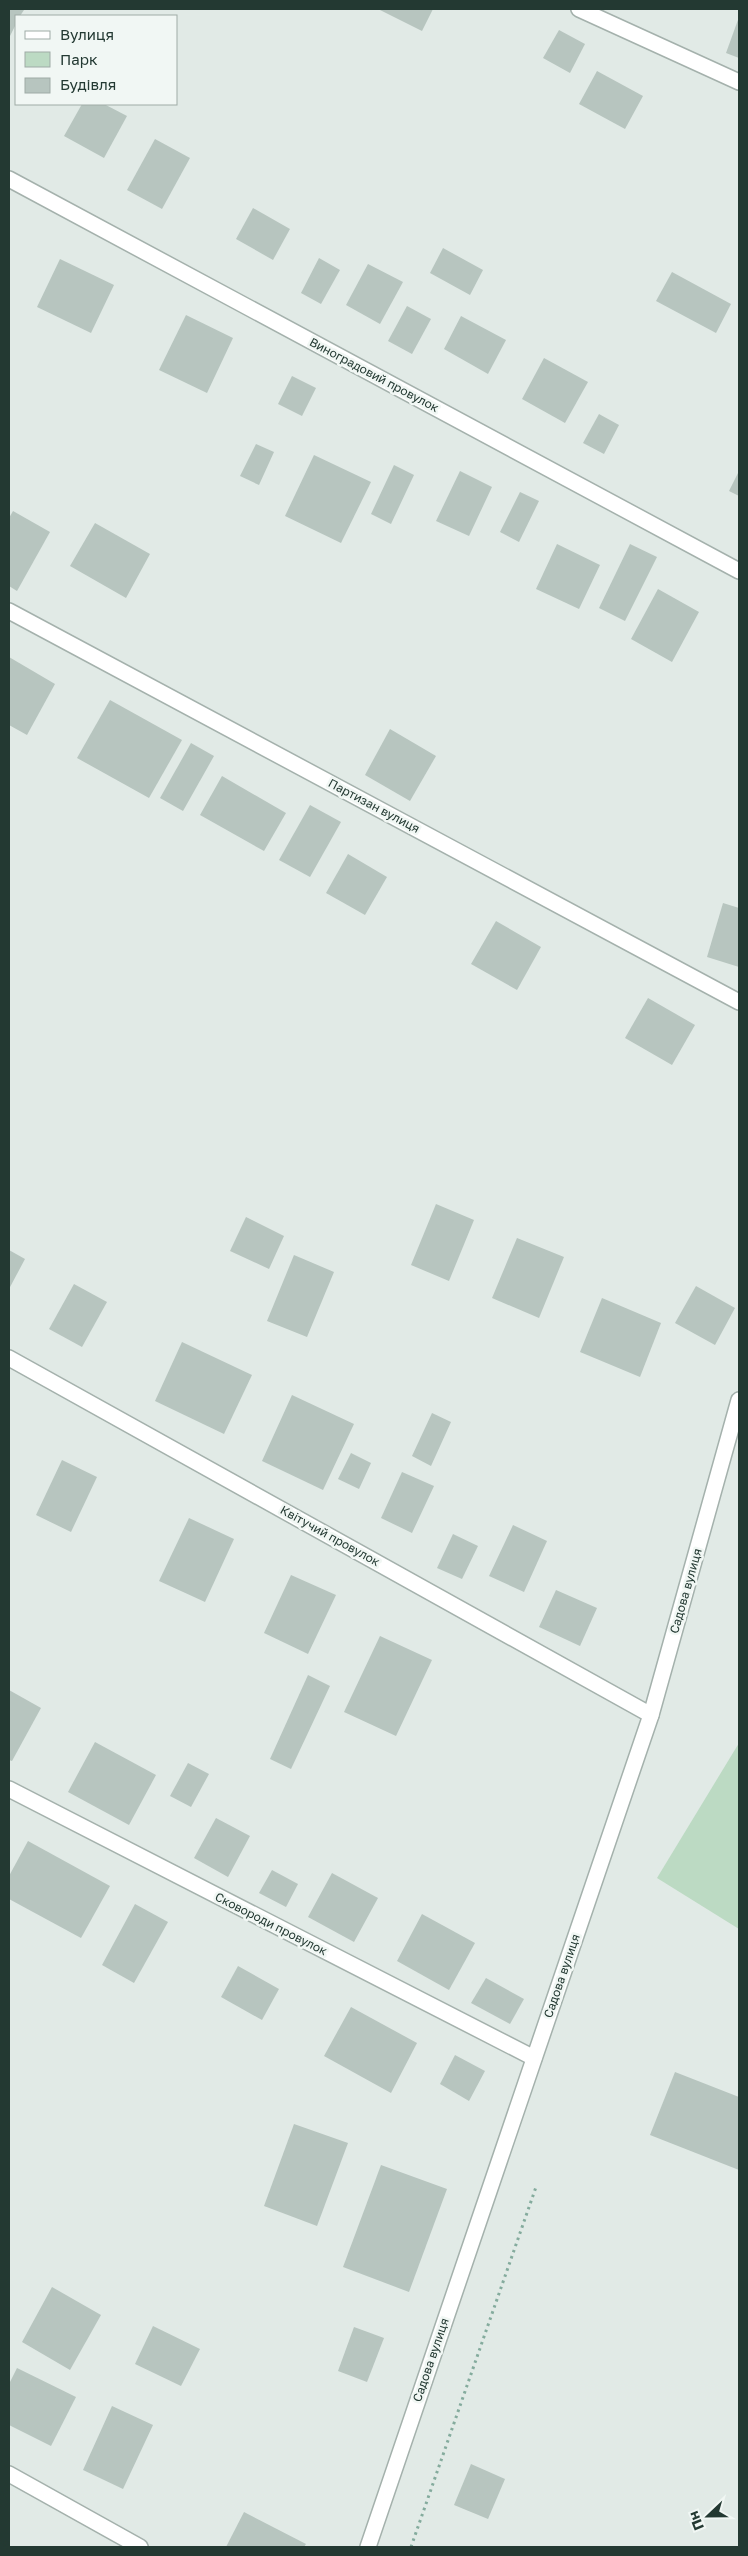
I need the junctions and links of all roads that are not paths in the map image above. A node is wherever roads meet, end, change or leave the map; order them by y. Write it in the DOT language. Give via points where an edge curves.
graph roads {
  1 [pos="579,9"];
  2 [pos="739,82"];
  3 [pos="9,179"];
  4 [pos="739,571"];
  5 [pos="9,611"];
  6 [pos="739,1002"];
  7 [pos="9,1358"];
  8 [pos="739,1400"];
  9 [pos="651,1714"];
  10 [pos="9,1789"];
  11 [pos="534,2058"];
  12 [pos="9,2474"];
  13 [pos="140,2547"];
  14 [pos="368,2547"];
  1 -- 2 [label="street"];
  3 -- 4 [label="street, Виноградовий провулок"];
  5 -- 6 [label="street, Партизан вулиця"];
  7 -- 9 [label="street, Квітучий провулок"];
  8 -- 9 [label="street, Садова вулиця"];
  9 -- 11 [label="street, Садова вулиця"];
  10 -- 11 [label="street, Сковороди провулок"];
  11 -- 14 [label="street, Садова вулиця"];
  12 -- 13 [label="street"];
}
